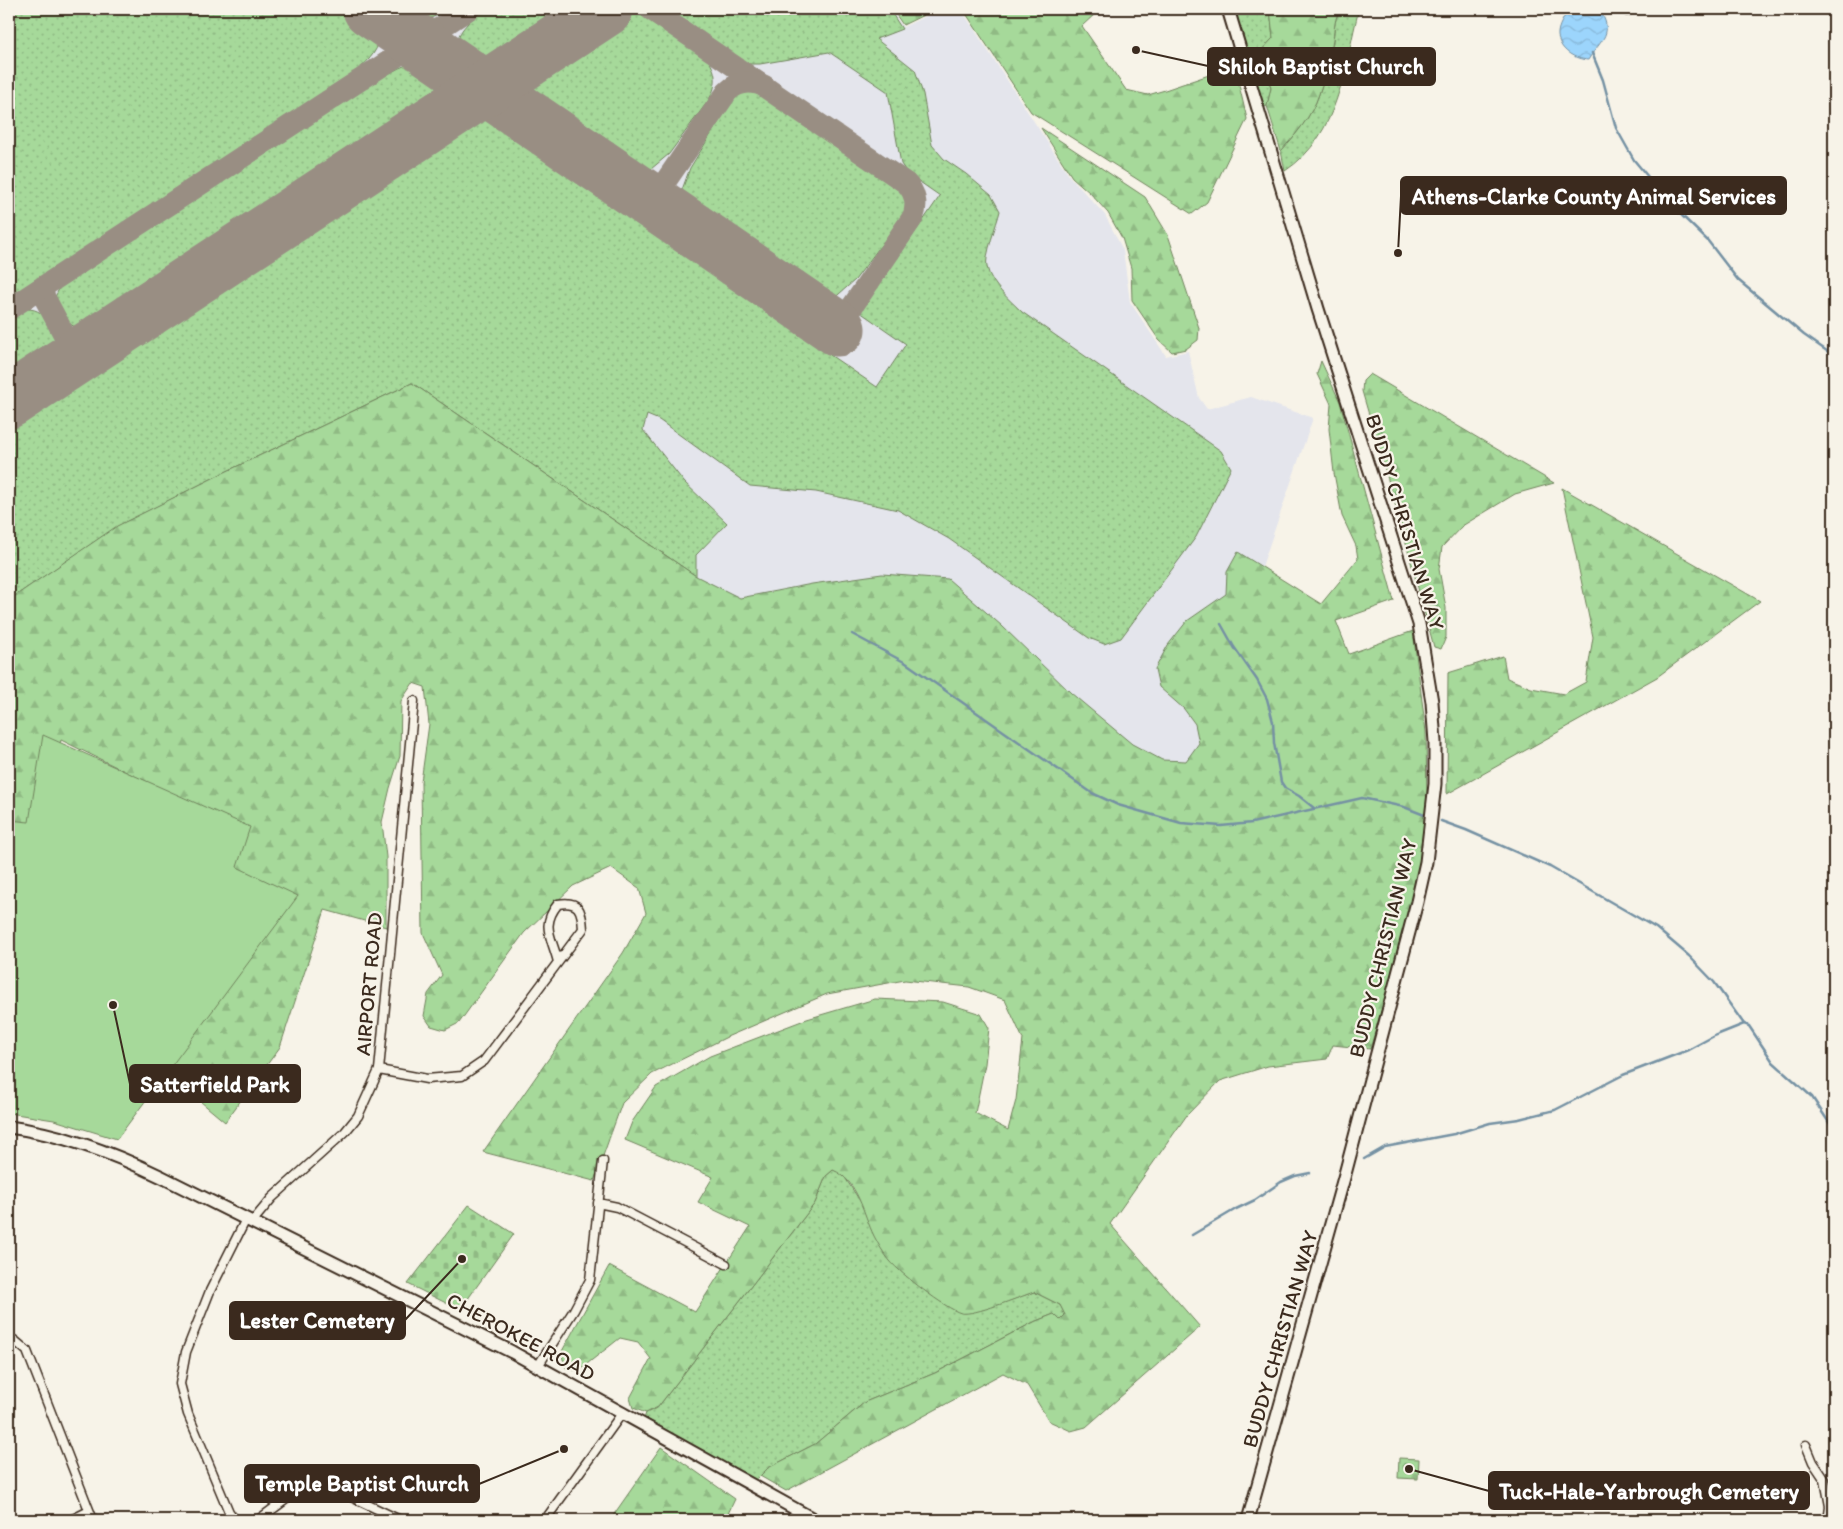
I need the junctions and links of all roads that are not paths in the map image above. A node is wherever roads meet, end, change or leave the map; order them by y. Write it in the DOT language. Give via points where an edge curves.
graph roads {
  1 [pos="1228,9"];
  2 [pos="414,701"];
  3 [pos="558,962"];
  4 [pos="379,1070"];
  5 [pos="9,1127"];
  6 [pos="603,1161"];
  7 [pos="598,1202"];
  8 [pos="249,1221"];
  9 [pos="726,1264"];
  10 [pos="9,1338"];
  11 [pos="538,1366"];
  12 [pos="623,1412"];
  13 [pos="1806,1445"];
  14 [pos="89,1511"];
  15 [pos="71,1520"];
  16 [pos="93,1520"];
  17 [pos="235,1520"];
  18 [pos="258,1520"];
  19 [pos="400,1520"];
  20 [pos="545,1520"];
  21 [pos="815,1520"];
  22 [pos="1248,1520"];
  23 [pos="1828,1520"];
  1 -- 22 [label="street, BUDDY CHRISTIAN WAY" via="1318,309 1420,624 1435,742 1431,822 1417,902"];
  2 -- 4 [label="street, AIRPORT ROAD"];
  3 -- 3 [label="street" via="583,929 578,907 568,902 558,904 548,922"];
  3 -- 4 [label="street" via="484,1061 462,1076 427,1079"];
  4 -- 8 [label="street, AIRPORT ROAD" via="358,1116 345,1132"];
  5 -- 8 [label="street, CHEROKEE ROAD" via="63,1137 124,1159"];
  6 -- 7 [label="street"];
  7 -- 9 [label="street" via="617,1207"];
  7 -- 11 [label="street" via="590,1280"];
  8 -- 11 [label="street, CHEROKEE ROAD"];
  8 -- 17 [label="street, AIRPORT ROAD" via="210,1291 186,1352 180,1384 188,1414"];
  10 -- 14 [label="street" via="27,1351"];
  11 -- 12 [label="street, CHEROKEE ROAD"];
  12 -- 20 [label="street"];
  12 -- 21 [label="street, CHEROKEE ROAD"];
  13 -- 23 [label="street" via="1825,1480 1830,1506"];
  14 -- 15 [label="street"];
  14 -- 16 [label="street"];
  18 -- 19 [label="street" via="302,1491 323,1490 343,1492"];
}
